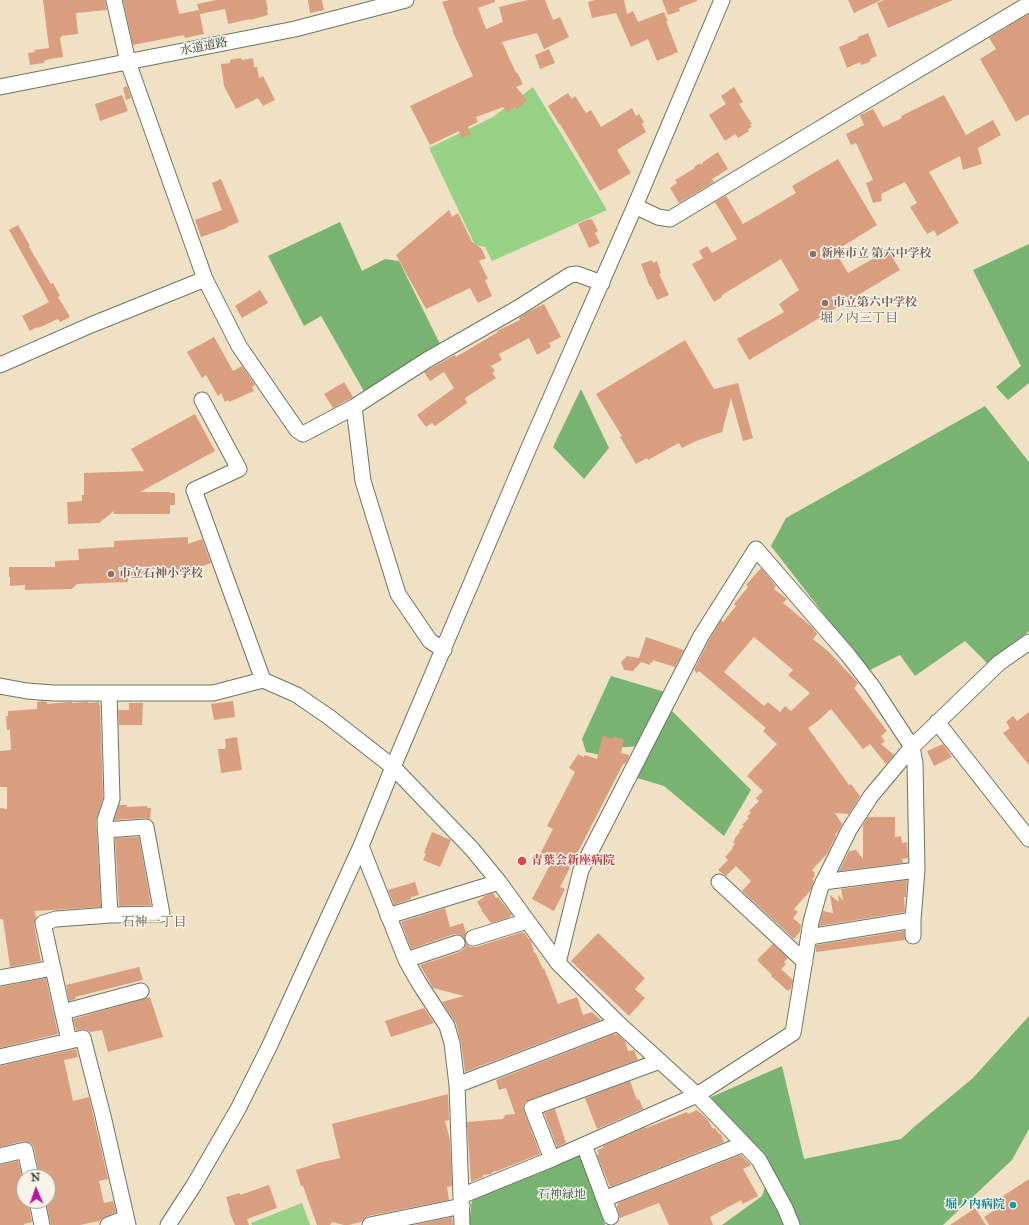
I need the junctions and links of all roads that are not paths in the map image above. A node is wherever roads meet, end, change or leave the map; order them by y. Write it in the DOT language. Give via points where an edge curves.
graph roads {
  1 [pos="114,0"];
  2 [pos="406,0"];
  3 [pos="722,0"];
  4 [pos="1027,4"];
  5 [pos="128,62"];
  6 [pos="0,87"];
  7 [pos="635,206"];
  8 [pos="205,279"];
  9 [pos="602,283"];
  10 [pos="0,365"];
  11 [pos="202,400"];
  12 [pos="354,407"];
  13 [pos="1029,642"];
  14 [pos="444,650"];
  15 [pos="263,680"];
  16 [pos="0,686"];
  17 [pos="109,693"];
  18 [pos="937,722"];
  19 [pos="912,747"];
  20 [pos="393,767"];
  21 [pos="105,830"];
  22 [pos="1029,839"];
  23 [pos="361,846"];
  24 [pos="917,870"];
  25 [pos="499,882"];
  26 [pos="719,882"];
  27 [pos="823,882"];
  28 [pos="110,915"];
  29 [pos="388,916"];
  30 [pos="912,920"];
  31 [pos="527,921"];
  32 [pos="913,936"];
  33 [pos="809,937"];
  34 [pos="473,938"];
  35 [pos="457,943"];
  36 [pos="406,960"];
  37 [pos="805,962"];
  38 [pos="558,963"];
  39 [pos="53,968"];
  40 [pos="0,978"];
  41 [pos="141,991"];
  42 [pos="63,1012"];
  43 [pos="618,1023"];
  44 [pos="69,1041"];
  45 [pos="0,1057"];
  46 [pos="660,1061"];
  47 [pos="457,1085"];
  48 [pos="697,1095"];
  49 [pos="744,1144"];
  50 [pos="584,1145"];
  51 [pos="0,1156"];
  52 [pos="552,1159"];
  53 [pos="30,1169"];
  54 [pos="604,1199"];
  55 [pos="461,1201"];
  56 [pos="39,1209"];
  57 [pos="611,1217"];
  58 [pos="127,1221"];
  59 [pos="42,1225"];
  60 [pos="108,1225"];
  61 [pos="168,1225"];
  62 [pos="370,1225"];
  63 [pos="462,1225"];
  64 [pos="792,1225"];
  1 -- 5 [label="street"];
  2 -- 5 [label="street, 水道道路" via="296,29"];
  3 -- 7 [label="street"];
  4 -- 7 [label="street" via="670,219 658,217"];
  5 -- 6 [label="street, 水道道路"];
  5 -- 8 [label="street"];
  7 -- 9 [label="street"];
  8 -- 10 [label="street"];
  8 -- 12 [label="street" via="240,346 297,430 303,434"];
  9 -- 12 [label="street" via="576,274 570,275 427,360"];
  9 -- 14 [label="street" via="530,445"];
  11 -- 15 [label="street" via="239,469 194,490"];
  12 -- 14 [label="street" via="363,481 398,594 430,641"];
  13 -- 18 [label="street" via="999,664"];
  14 -- 20 [label="street"];
  15 -- 17 [label="street" via="213,693"];
  15 -- 20 [label="street" via="297,695"];
  16 -- 17 [label="street" via="27,691"];
  17 -- 21 [label="street" via="112,799 105,820"];
  18 -- 19 [label="street"];
  18 -- 22 [label="street"];
  19 -- 24 [label="street" via="915,763"];
  19 -- 27 [label="street" via="871,796 849,830"];
  19 -- 38 [label="street" via="848,655 756,549 701,636 581,870"];
  20 -- 23 [label="street"];
  20 -- 25 [label="street" via="472,849"];
  21 -- 28 [label="street"];
  21 -- 28 [label="street" via="146,827 162,914"];
  23 -- 29 [label="street"];
  23 -- 61 [label="street" via="242,1102"];
  24 -- 27 [label="street"];
  24 -- 30 [label="street"];
  25 -- 29 [label="street"];
  25 -- 31 [label="street"];
  26 -- 37 [label="street"];
  27 -- 33 [label="street"];
  28 -- 39 [label="street" via="56,919 43,923"];
  29 -- 36 [label="street"];
  30 -- 32 [label="street"];
  30 -- 33 [label="street"];
  31 -- 34 [label="street"];
  31 -- 38 [label="street"];
  33 -- 37 [label="street"];
  35 -- 36 [label="street"];
  36 -- 47 [label="street" via="447,1026 452,1043"];
  37 -- 48 [label="street" via="793,1033"];
  38 -- 43 [label="street"];
  39 -- 40 [label="street"];
  39 -- 42 [label="street"];
  41 -- 42 [label="street"];
  42 -- 44 [label="street"];
  43 -- 46 [label="street"];
  43 -- 47 [label="street"];
  44 -- 45 [label="street"];
  44 -- 58 [label="street" via="83,1038"];
  46 -- 48 [label="street"];
  46 -- 52 [label="street" via="532,1108"];
  47 -- 55 [label="street"];
  48 -- 49 [label="street"];
  48 -- 50 [label="street"];
  49 -- 54 [label="street"];
  49 -- 64 [label="street" via="759,1160"];
  50 -- 52 [label="street"];
  50 -- 54 [label="street"];
  51 -- 53 [label="street" via="25,1150"];
  52 -- 55 [label="street"];
  54 -- 57 [label="street"];
  55 -- 62 [label="street"];
  55 -- 63 [label="street"];
  56 -- 59 [label="street"];
  58 -- 60 [label="street"];
}
